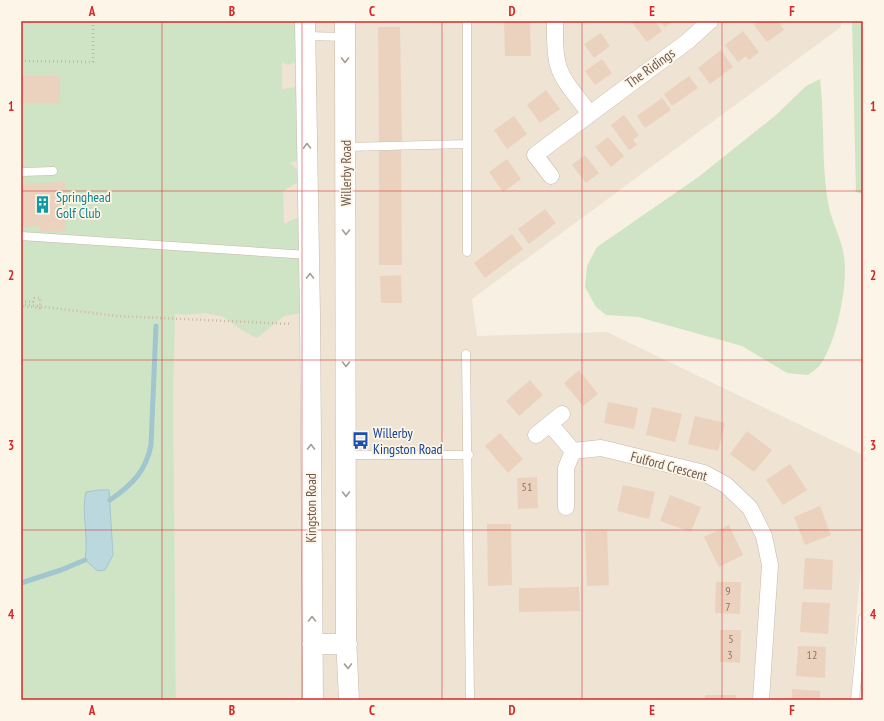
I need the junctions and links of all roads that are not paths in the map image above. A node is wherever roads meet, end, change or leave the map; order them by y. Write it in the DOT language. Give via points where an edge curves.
graph roads {
  1 [pos="467,21"];
  2 [pos="555,21"];
  3 [pos="710,21"];
  4 [pos="306,28"];
  5 [pos="345,29"];
  6 [pos="589,113"];
  7 [pos="467,144"];
  8 [pos="346,148"];
  9 [pos="53,170"];
  10 [pos="21,172"];
  11 [pos="551,176"];
  12 [pos="21,236"];
  13 [pos="467,252"];
  14 [pos="309,255"];
  15 [pos="466,354"];
  16 [pos="562,414"];
  17 [pos="550,424"];
  18 [pos="536,434"];
  19 [pos="573,451"];
  20 [pos="346,455"];
  21 [pos="469,455"];
  22 [pos="566,507"];
  23 [pos="863,618"];
  24 [pos="312,644"];
  25 [pos="347,644"];
  26 [pos="313,700"];
  27 [pos="349,700"];
  28 [pos="470,700"];
  29 [pos="761,700"];
  30 [pos="855,700"];
  1 -- 7 [label="lane"];
  2 -- 6 [label="street" via="558,66"];
  3 -- 6 [label="street, The Ridings" via="688,41"];
  4 -- 5 [label="lane"];
  14 -- 4 [label="street, one-way"];
  5 -- 8 [label="street, Willerby Road, one-way"];
  6 -- 11 [label="street, The Ridings" via="535,155"];
  7 -- 8 [label="lane"];
  7 -- 13 [label="lane"];
  8 -- 20 [label="street, Willerby Road, one-way"];
  9 -- 10 [label="lane"];
  12 -- 14 [label="lane"];
  24 -- 14 [label="street, Kingston Road, one-way"];
  15 -- 21 [label="lane"];
  16 -- 17 [label="street"];
  17 -- 18 [label="street"];
  17 -- 19 [label="street"];
  19 -- 22 [label="street" via="566,468"];
  19 -- 29 [label="street, Fulford Crescent" via="601,448 704,473 726,485 750,508 764,536 770,566"];
  20 -- 21 [label="lane"];
  20 -- 25 [label="street, one-way"];
  21 -- 28 [label="lane"];
  23 -- 30 [label="lane"];
  24 -- 25 [label="street"];
  24 -- 26 [label="street, Kingston Road"];
  25 -- 27 [label="street, one-way"];
}
